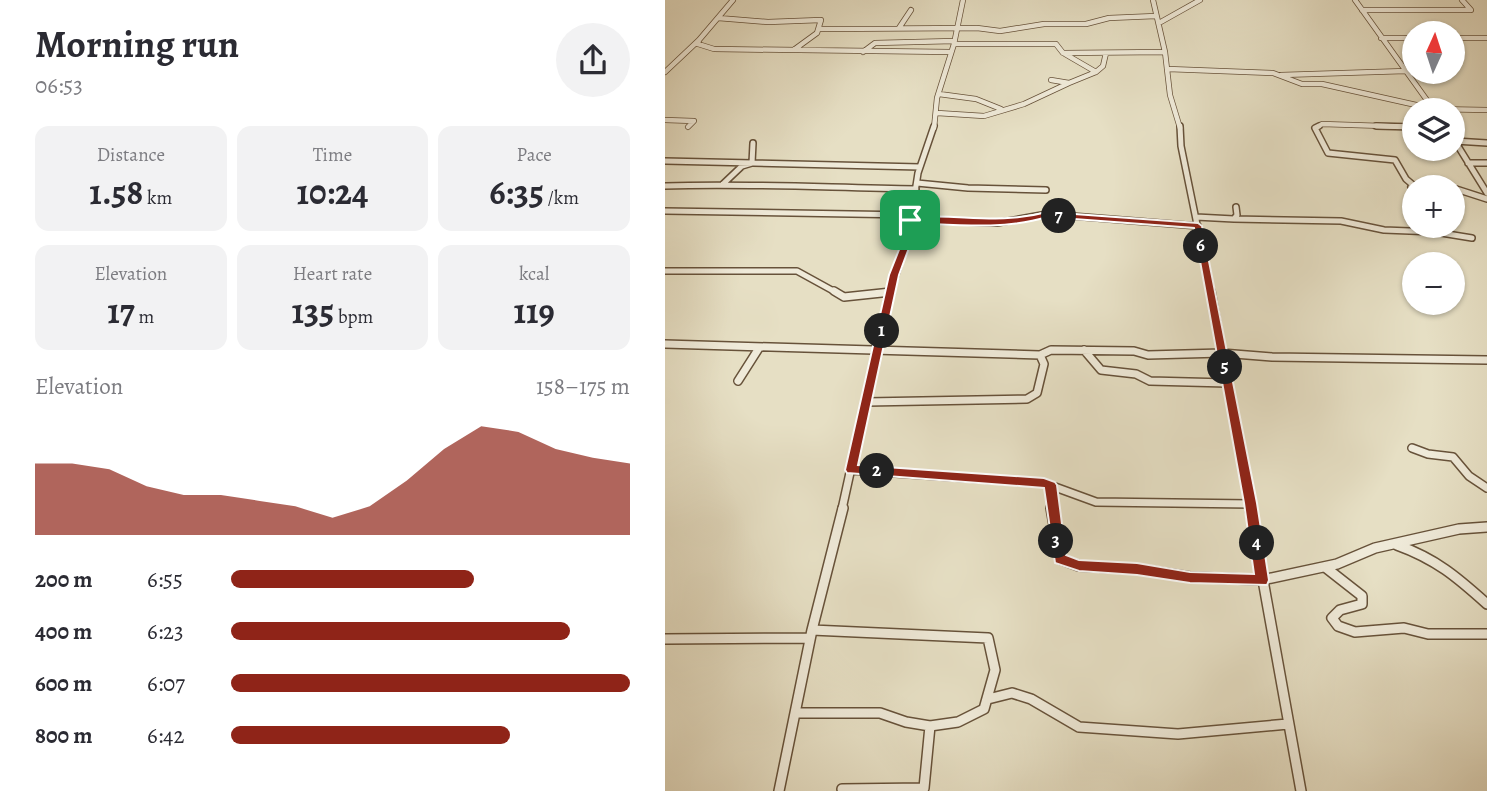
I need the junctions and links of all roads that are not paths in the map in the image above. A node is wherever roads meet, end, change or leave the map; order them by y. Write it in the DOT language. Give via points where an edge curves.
graph roads {
  1 [pos="733,0"];
  2 [pos="963,0"];
  3 [pos="1153,0"];
  4 [pos="1200,0"];
  5 [pos="1355,0"];
  6 [pos="1462,0"];
  7 [pos="911,10"];
  8 [pos="1362,10"];
  9 [pos="1156,16"];
  10 [pos="718,18"];
  11 [pos="1159,23"];
  12 [pos="899,28"];
  13 [pos="957,28"];
  14 [pos="819,29"];
  15 [pos="1381,38"];
  16 [pos="1402,38"];
  17 [pos="1465,38"];
  18 [pos="1487,38"];
  19 [pos="699,40"];
  20 [pos="954,42"];
  21 [pos="792,50"];
  22 [pos="863,52"];
  23 [pos="950,52"];
  24 [pos="1165,52"];
  25 [pos="1063,53"];
  26 [pos="1106,54"];
  27 [pos="1402,67"];
  28 [pos="1168,69"];
  29 [pos="665,72"];
  30 [pos="1095,72"];
  31 [pos="1402,72"];
  32 [pos="1281,75"];
  33 [pos="1051,80"];
  34 [pos="1069,83"];
  35 [pos="939,94"];
  36 [pos="1402,103"];
  37 [pos="1001,109"];
  38 [pos="1465,110"];
  39 [pos="1487,110"];
  40 [pos="937,113"];
  41 [pos="665,120"];
  42 [pos="688,127"];
  43 [pos="1402,127"];
  44 [pos="1465,140"];
  45 [pos="753,142"];
  46 [pos="1487,143"];
  47 [pos="1465,158"];
  48 [pos="665,161"];
  49 [pos="752,163"];
  50 [pos="1468,163"];
  51 [pos="1487,163"];
  52 [pos="920,167"];
  53 [pos="1404,175"];
  54 [pos="723,184"];
  55 [pos="665,186"];
  56 [pos="917,186"];
  57 [pos="1046,190"];
  58 [pos="1465,192"];
  59 [pos="1487,193"];
  60 [pos="1487,199"];
  61 [pos="1236,207"];
  62 [pos="665,211"];
  63 [pos="911,217"];
  64 [pos="1196,217"];
  65 [pos="1234,219"];
  66 [pos="1198,226"];
  67 [pos="1402,232"];
  68 [pos="1465,237"];
  69 [pos="1472,239"];
  70 [pos="665,271"];
  71 [pos="891,292"];
  72 [pos="665,344"];
  73 [pos="759,348"];
  74 [pos="1084,350"];
  75 [pos="879,351"];
  76 [pos="1222,353"];
  77 [pos="1040,355"];
  78 [pos="1487,360"];
  79 [pos="738,381"];
  80 [pos="1227,383"];
  81 [pos="867,402"];
  82 [pos="1412,448"];
  83 [pos="851,470"];
  84 [pos="1051,485"];
  85 [pos="1487,488"];
  86 [pos="1251,503"];
  87 [pos="1487,527"];
  88 [pos="1397,545"];
  89 [pos="1324,567"];
  90 [pos="1262,580"];
  91 [pos="1487,604"];
  92 [pos="811,634"];
  93 [pos="1487,634"];
  94 [pos="665,639"];
  95 [pos="988,699"];
  96 [pos="797,713"];
  97 [pos="1288,724"];
  98 [pos="930,726"];
  99 [pos="842,789"];
  100 [pos="779,791"];
  101 [pos="1301,791"];
  1 -- 10 [label="street"];
  2 -- 13 [label="street"];
  3 -- 9 [label="street"];
  4 -- 11 [label="street"];
  5 -- 8 [label="street"];
  6 -- 8 [label="street" via="1471,9"];
  7 -- 12 [label="street"];
  8 -- 15 [label="street"];
  9 -- 11 [label="street"];
  9 -- 13 [label="street" via="1000,31"];
  10 -- 14 [label="street" via="817,20 821,21"];
  10 -- 19 [label="street"];
  11 -- 24 [label="street"];
  12 -- 13 [label="street"];
  12 -- 14 [label="street"];
  13 -- 20 [label="street"];
  14 -- 21 [label="street"];
  15 -- 16 [label="street"];
  15 -- 27 [label="street"];
  17 -- 18 [label="street"];
  19 -- 21 [label="street" via="698,44 714,49"];
  19 -- 29 [label="street"];
  20 -- 22 [label="street" via="875,43"];
  20 -- 23 [label="street"];
  20 -- 25 [label="street" via="1056,44"];
  21 -- 22 [label="street"];
  22 -- 23 [label="street"];
  23 -- 35 [label="street"];
  24 -- 26 [label="street"];
  24 -- 28 [label="street"];
  25 -- 26 [label="street"];
  25 -- 30 [label="street"];
  26 -- 30 [label="street" via="1103,66"];
  28 -- 32 [label="street"];
  28 -- 64 [label="street"];
  30 -- 34 [label="street"];
  31 -- 32 [label="street"];
  32 -- 36 [label="street" via="1302,84 1322,84"];
  33 -- 34 [label="street"];
  34 -- 37 [label="street" via="1024,104"];
  35 -- 37 [label="street" via="976,99"];
  35 -- 40 [label="street"];
  37 -- 40 [label="street" via="983,116"];
  38 -- 39 [label="street"];
  40 -- 52 [label="street"];
  41 -- 42 [label="street" via="694,121"];
  43 -- 53 [label="street" via="1322,124 1315,128 1328,153 1395,160"];
  44 -- 46 [label="street"];
  45 -- 49 [label="street"];
  47 -- 50 [label="street"];
  48 -- 49 [label="street"];
  49 -- 52 [label="street"];
  49 -- 54 [label="street"];
  50 -- 51 [label="street"];
  50 -- 59 [label="street"];
  52 -- 56 [label="street"];
  54 -- 55 [label="street"];
  54 -- 56 [label="street"];
  56 -- 57 [label="street"];
  56 -- 63 [label="street"];
  58 -- 60 [label="street"];
  61 -- 65 [label="street"];
  62 -- 63 [label="street"];
  63 -- 66 [label="street" via="986,223 1047,214"];
  63 -- 71 [label="street"];
  64 -- 65 [label="street"];
  64 -- 66 [label="street"];
  65 -- 67 [label="street" via="1341,221"];
  66 -- 76 [label="street"];
  68 -- 69 [label="street"];
  70 -- 71 [label="street" via="797,271 844,297"];
  71 -- 75 [label="street"];
  72 -- 73 [label="street"];
  73 -- 75 [label="street"];
  73 -- 79 [label="street"];
  74 -- 76 [label="street" via="1148,355"];
  74 -- 77 [label="street" via="1051,350"];
  74 -- 80 [label="street" via="1101,370 1136,374 1150,381"];
  75 -- 77 [label="street"];
  75 -- 81 [label="street"];
  76 -- 78 [label="street"];
  76 -- 80 [label="street"];
  77 -- 81 [label="street" via="1044,364 1037,393 1027,400"];
  80 -- 86 [label="street"];
  81 -- 83 [label="street"];
  82 -- 85 [label="street" via="1454,457 1468,476"];
  83 -- 84 [label="street"];
  83 -- 92 [label="street"];
  84 -- 86 [label="street" via="1097,502"];
  84 -- 90 [label="street" via="1060,559 1079,566 1190,578"];
  86 -- 90 [label="street"];
  87 -- 88 [label="street" via="1453,530"];
  88 -- 89 [label="street"];
  88 -- 91 [label="street" via="1448,569"];
  89 -- 90 [label="street"];
  89 -- 93 [label="street" via="1362,596 1362,604 1332,618 1342,627 1361,632 1405,628 1421,633"];
  90 -- 97 [label="street"];
  92 -- 94 [label="street"];
  92 -- 95 [label="street" via="988,638 995,670"];
  92 -- 96 [label="street"];
  95 -- 97 [label="street" via="1012,694 1031,699 1079,727 1178,734"];
  95 -- 98 [label="street" via="984,709 958,722"];
  96 -- 98 [label="street" via="880,713"];
  96 -- 100 [label="street"];
  97 -- 101 [label="street"];
  98 -- 99 [label="street" via="924,788"];
}
